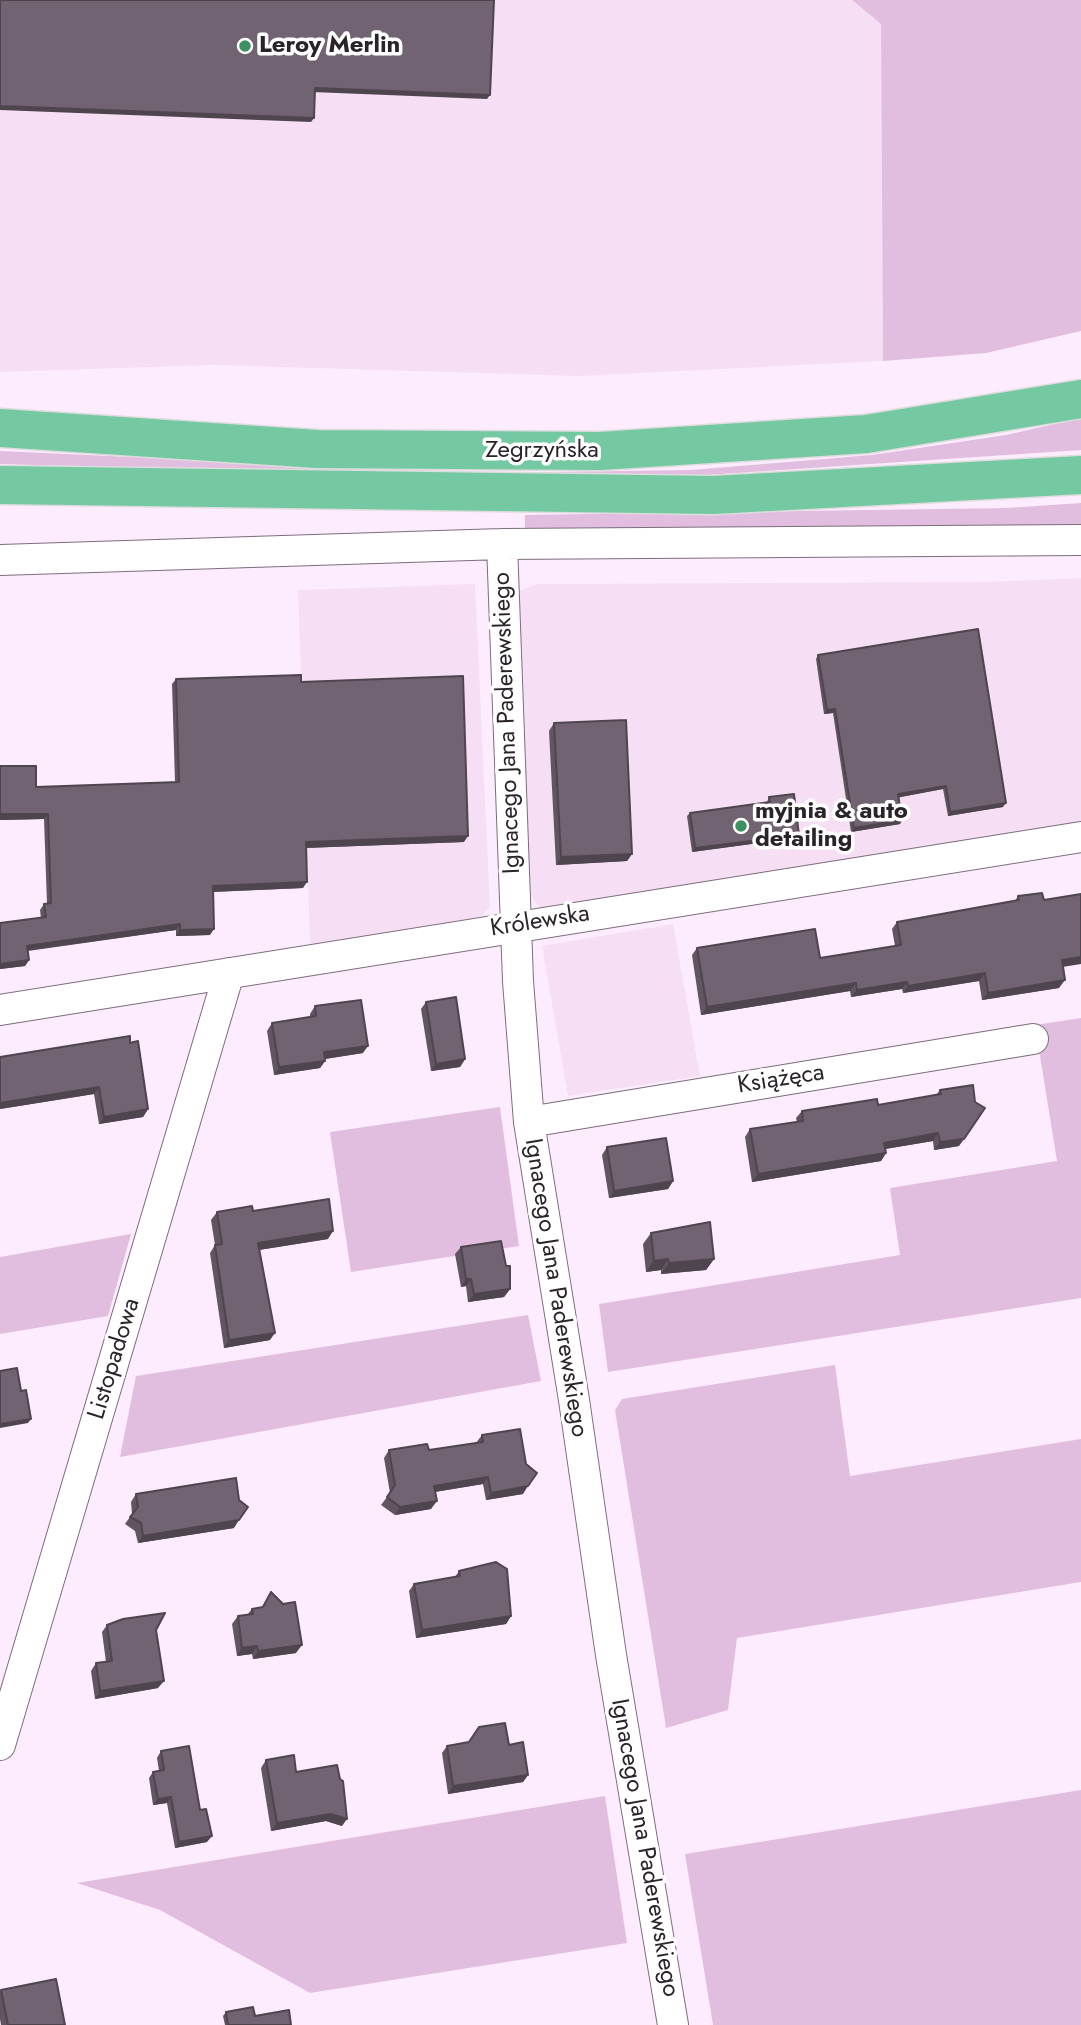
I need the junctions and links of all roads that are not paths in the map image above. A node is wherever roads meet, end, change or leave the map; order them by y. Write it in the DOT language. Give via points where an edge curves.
graph roads {
  1 [pos="1081,399"];
  2 [pos="0,428"];
  3 [pos="1081,475"];
  4 [pos="0,485"];
  5 [pos="1081,540"];
  6 [pos="502,544"];
  7 [pos="0,560"];
  8 [pos="1081,837"];
  9 [pos="516,926"];
  10 [pos="229,973"];
  11 [pos="0,1010"];
  12 [pos="1033,1039"];
  13 [pos="529,1122"];
  14 [pos="0,1745"];
  15 [pos="673,2025"];
  1 -- 2 [label="main road, Zegrzyńska" via="866,434 600,452 317,449"];
  3 -- 4 [label="main road, Zegrzyńska" via="714,495"];
  5 -- 6 [label="street"];
  6 -- 7 [label="street"];
  6 -- 9 [label="street, Ignacego Jana Paderewskiego"];
  8 -- 9 [label="street, Królewska"];
  9 -- 10 [label="street, Królewska"];
  9 -- 13 [label="street, Ignacego Jana Paderewskiego"];
  10 -- 11 [label="street, Królewska"];
  10 -- 14 [label="street, Listopadowa"];
  12 -- 13 [label="street, Książęca"];
  13 -- 15 [label="street, Ignacego Jana Paderewskiego"];
}
